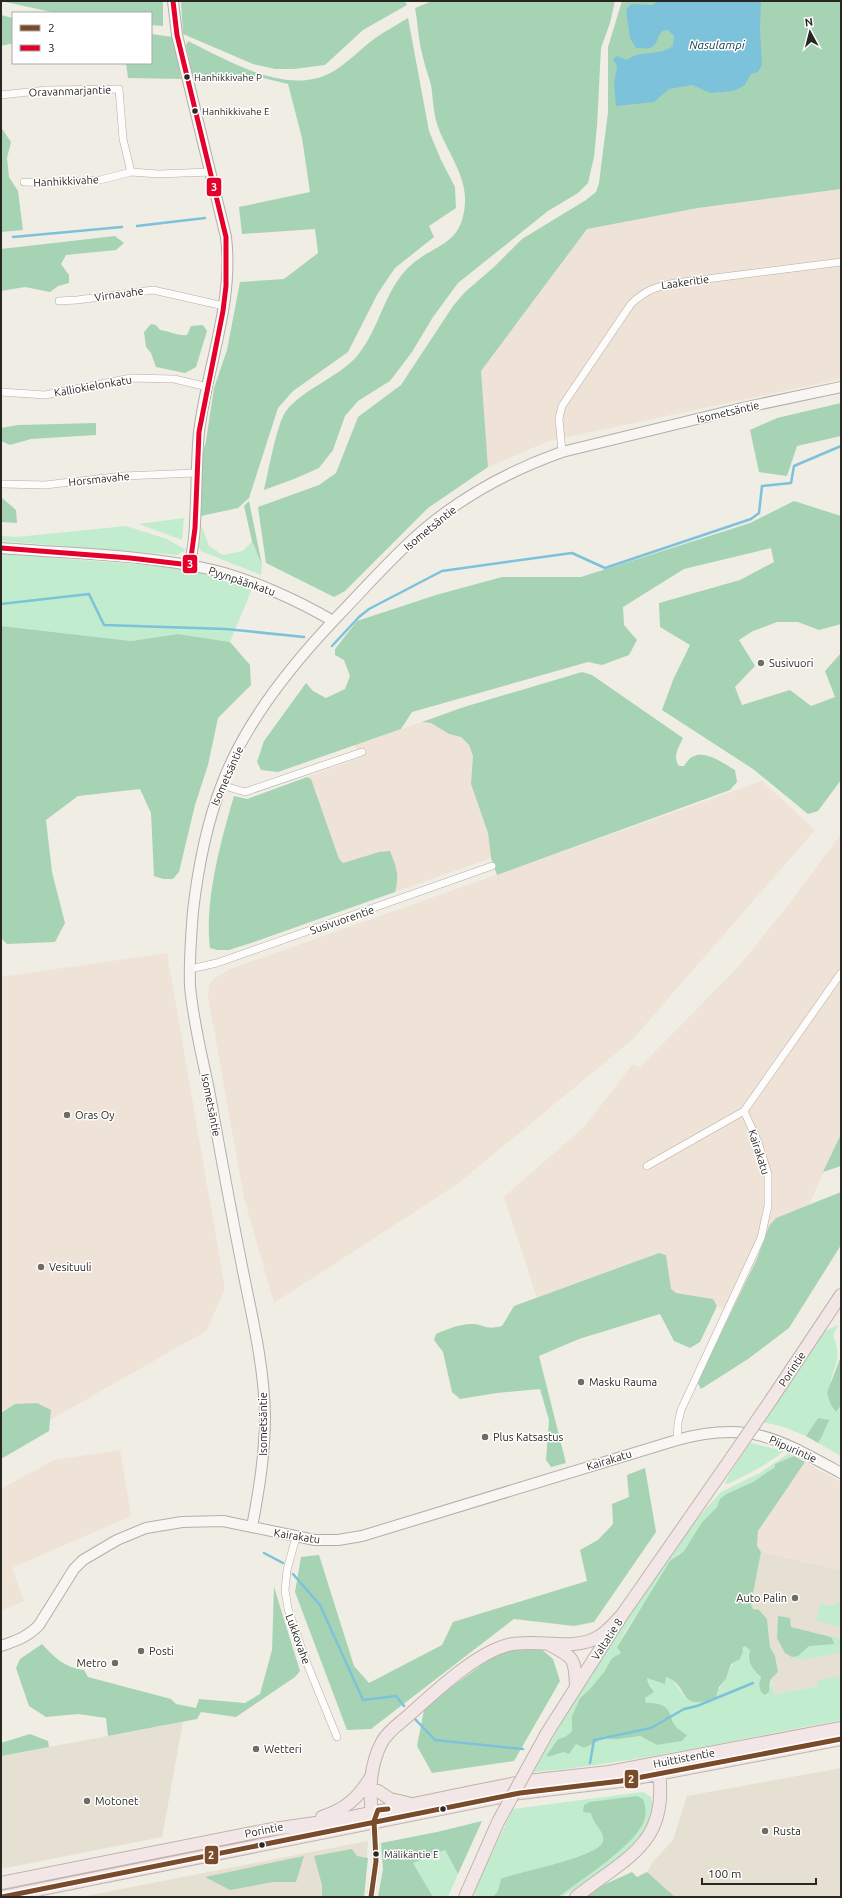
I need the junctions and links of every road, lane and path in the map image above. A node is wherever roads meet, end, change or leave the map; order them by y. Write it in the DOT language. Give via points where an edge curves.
graph roads {
  1 [pos="172,1"];
  2 [pos="1,95"];
  3 [pos="131,172"];
  4 [pos="211,172"];
  5 [pos="24,182"];
  6 [pos="841,262"];
  7 [pos="59,301"];
  8 [pos="224,306"];
  9 [pos="208,387"];
  10 [pos="841,387"];
  11 [pos="1,392"];
  12 [pos="562,452"];
  13 [pos="196,473"];
  14 [pos="2,484"];
  15 [pos="1,548"];
  16 [pos="190,565"];
  17 [pos="333,621"];
  18 [pos="362,752"];
  19 [pos="221,785"];
  20 [pos="492,866"];
  21 [pos="190,969"];
  22 [pos="841,973"];
  23 [pos="744,1111"];
  24 [pos="647,1166"];
  25 [pos="841,1286"];
  26 [pos="841,1295"];
  27 [pos="811,1340"];
  28 [pos="773,1398"];
  29 [pos="717,1432"];
  30 [pos="677,1440"];
  31 [pos="841,1473"];
  32 [pos="252,1527"];
  33 [pos="296,1537"];
  34 [pos="622,1615"];
  35 [pos="548,1644"];
  36 [pos="1,1646"];
  37 [pos="576,1685"];
  38 [pos="403,1721"];
  39 [pos="841,1728"];
  40 [pos="337,1737"];
  41 [pos="841,1739"];
  42 [pos="658,1768"];
  43 [pos="371,1777"];
  44 [pos="527,1781"];
  45 [pos="378,1791"];
  46 [pos="520,1793"];
  47 [pos="413,1804"];
  48 [pos="375,1814"];
  49 [pos="300,1824"];
  50 [pos="1,1883"];
  51 [pos="465,1896"];
  52 [pos="2,1897"];
  53 [pos="371,1897"];
  54 [pos="576,1897"];
  1 -- 4 [label="main road" via="177,35"];
  2 -- 3 [label="street, Oravanmarjantie" via="47,90 118,89 123,139"];
  3 -- 4 [label="street"];
  3 -- 5 [label="street, Hanhikkivahe" via="100,180"];
  4 -- 8 [label="main road" via="228,250"];
  6 -- 12 [label="street, Laakeritie" via="675,283 654,287 641,294 631,304 562,406 559,418"];
  7 -- 8 [label="street, Virnavahe" via="153,290"];
  8 -- 9 [label="main road"];
  9 -- 11 [label="street, Kalliokielonkatu" via="174,379 131,378 45,395"];
  9 -- 13 [label="main road" via="199,432"];
  10 -- 12 [label="main road, Isometsäntie"];
  12 -- 17 [label="main road, Isometsäntie" via="534,462 489,484 443,515 404,548"];
  13 -- 14 [label="street, Horsmavahe" via="123,476 45,485"];
  13 -- 16 [label="main road" via="195,525"];
  15 -- 16 [label="main road, Pyynpäänkatu"];
  16 -- 17 [label="main road, Pyynpäänkatu" via="214,570 289,598"];
  17 -- 19 [label="main road, Isometsäntie" via="294,666 262,709 235,754"];
  18 -- 19 [label="street" via="245,792"];
  19 -- 21 [label="main road, Isometsäntie" via="200,860 190,945"];
  20 -- 21 [label="street, Susivuorentie" via="217,963"];
  21 -- 32 [label="main road, Isometsäntie" via="198,1035 262,1370 264,1447"];
  22 -- 23 [label="street"];
  23 -- 24 [label="street"];
  23 -- 30 [label="street, Kairakatu" via="758,1142 768,1174 768,1206 761,1238 682,1410"];
  25 -- 27 [label="highway, Porintie"];
  26 -- 27 [label="highway, Porintie"];
  27 -- 28 [label="highway, Porintie"];
  28 -- 34 [label="highway, Valtatie 8, bridge"];
  29 -- 30 [label="main road, Kairakatu"];
  29 -- 31 [label="main road, Piipurintie" via="734,1431 780,1441"];
  30 -- 33 [label="main road, Kairakatu" via="362,1536 338,1540"];
  32 -- 33 [label="main road, Kairakatu"];
  32 -- 36 [label="main road, Kairakatu" via="223,1521 182,1522 146,1528 117,1540 82,1560 33,1632"];
  33 -- 40 [label="street, Lukkovahe" via="287,1570 285,1590 288,1609 308,1667"];
  34 -- 35 [label="highway" via="598,1637 573,1644"];
  34 -- 37 [label="highway, Valtatie 8"];
  35 -- 37 [label="highway" via="570,1656 575,1666"];
  35 -- 38 [label="highway" via="516,1644 490,1652 435,1692"];
  37 -- 51 [label="highway, Valtatie 8, bridge" via="498,1822"];
  38 -- 43 [label="highway" via="382,1741"];
  38 -- 45 [label="highway" via="385,1752"];
  39 -- 42 [label="highway, Huittistentie"];
  41 -- 42 [label="highway, Huittistentie"];
  42 -- 44 [label="highway, Huittistentie"];
  42 -- 46 [label="highway, Huittistentie" via="614,1782"];
  42 -- 54 [label="highway" via="662,1794 654,1828 631,1855"];
  43 -- 48 [label="highway"];
  43 -- 49 [label="highway" via="352,1802 331,1814"];
  44 -- 47 [label="highway, Porintie"];
  45 -- 47 [label="highway" via="390,1799"];
  45 -- 48 [label="highway"];
  46 -- 48 [label="highway, Porintie"];
  47 -- 48 [label="highway, Porintie"];
  48 -- 49 [label="highway, Porintie"];
  48 -- 52 [label="highway, Porintie"];
  48 -- 53 [label="street" via="376,1861"];
  49 -- 50 [label="highway, Porintie"];
}
